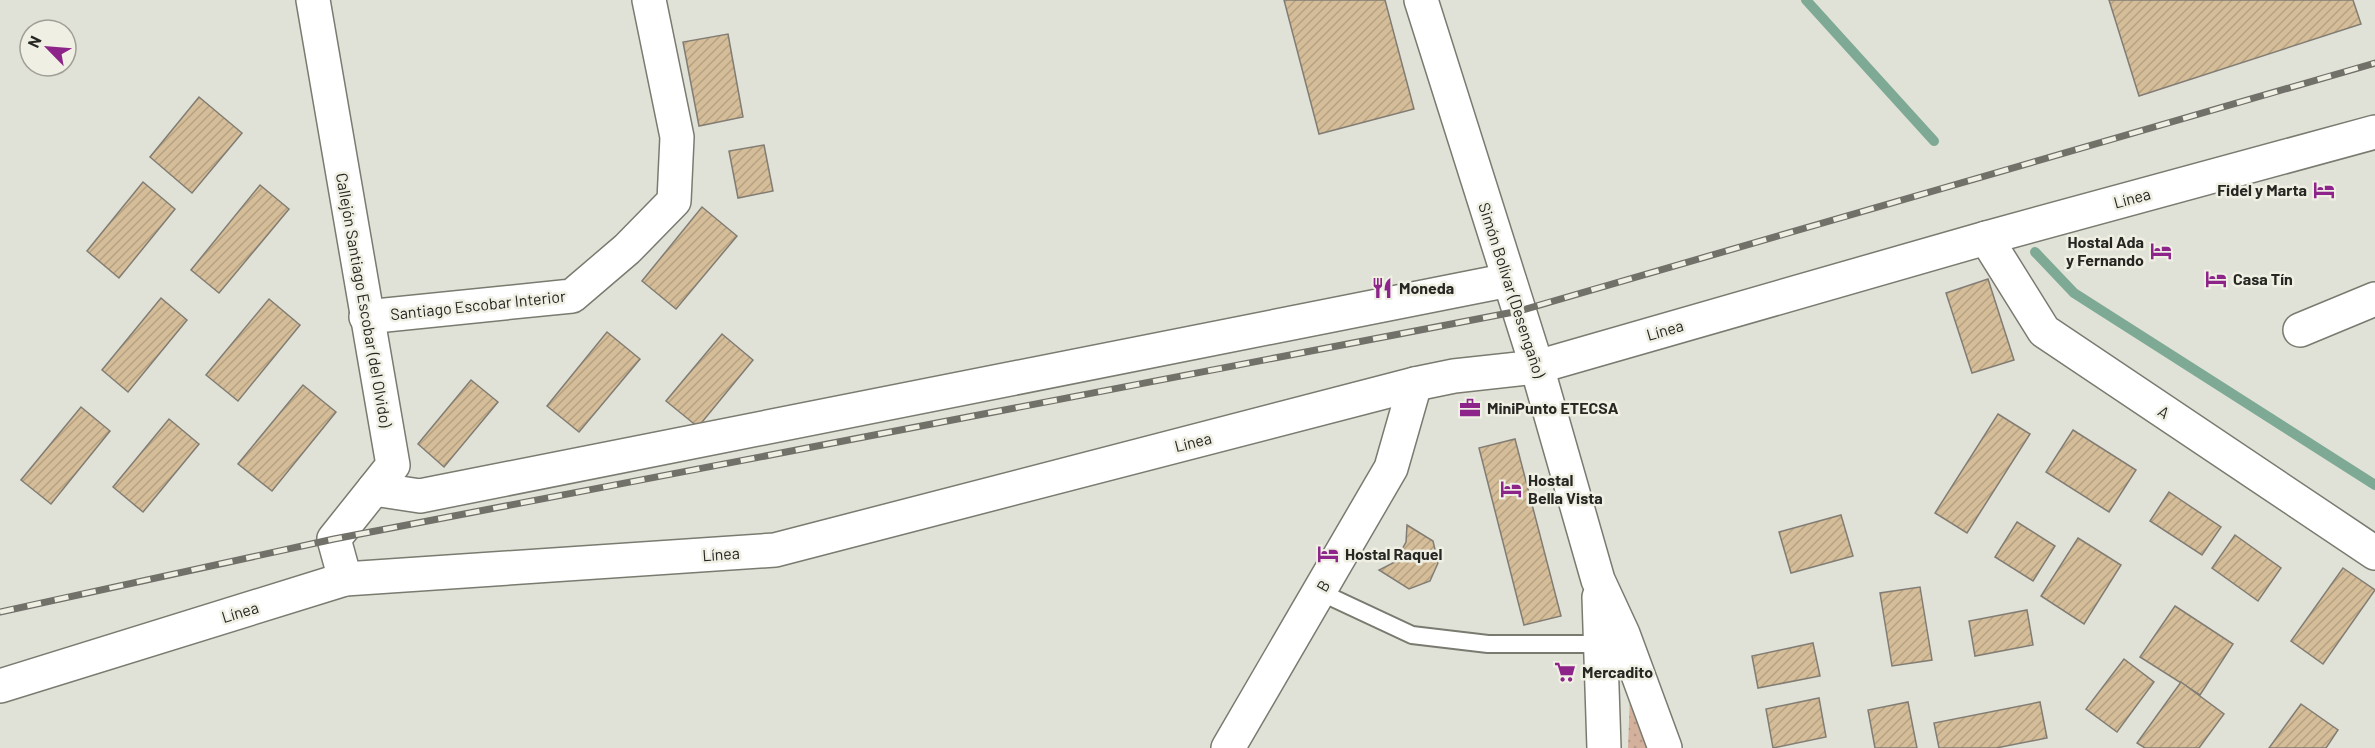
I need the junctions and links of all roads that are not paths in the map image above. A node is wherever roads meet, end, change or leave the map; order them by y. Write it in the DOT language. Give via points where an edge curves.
graph roads {
  1 [pos="313,0"];
  2 [pos="649,0"];
  3 [pos="1420,0"];
  4 [pos="2375,132"];
  5 [pos="1986,238"];
  6 [pos="1509,280"];
  7 [pos="2375,299"];
  8 [pos="366,317"];
  9 [pos="2300,330"];
  10 [pos="1537,367"];
  11 [pos="1415,384"];
  12 [pos="374,489"];
  13 [pos="2375,553"];
  14 [pos="345,579"];
  15 [pos="1598,580"];
  16 [pos="1320,592"];
  17 [pos="1601,644"];
  18 [pos="0,686"];
  19 [pos="1228,748"];
  20 [pos="1604,748"];
  21 [pos="1665,748"];
  1 -- 8 [label="street, Callejón Santiago Escobar (del Olvido)"];
  2 -- 8 [label="street, Santiago Escobar Interior" via="677,137 674,201 627,249 572,296"];
  3 -- 6 [label="street, Simón Bolívar (Desengaño)"];
  4 -- 5 [label="street, Línea"];
  5 -- 10 [label="street, Línea"];
  5 -- 13 [label="street, A" via="2044,332"];
  6 -- 10 [label="street, Simón Bolívar (Desengaño)"];
  6 -- 12 [label="street" via="420,496"];
  7 -- 9 [label="street"];
  8 -- 12 [label="street, Callejón Santiago Escobar (del Olvido)" via="393,465"];
  10 -- 11 [label="street, Línea"];
  10 -- 15 [label="street, Simón Bolívar (Desengaño)"];
  11 -- 14 [label="street, Línea" via="775,550"];
  11 -- 16 [label="street, B" via="1391,468"];
  12 -- 14 [label="street, Callejón Santiago Escobar (del Olvido)" via="334,539"];
  14 -- 18 [label="street, Línea"];
  15 -- 17 [label="street"];
  15 -- 21 [label="street, Simón Bolívar (Desengaño)" via="1623,634"];
  16 -- 17 [label="lane" via="1412,635 1488,644"];
  16 -- 19 [label="street, B"];
  17 -- 20 [label="street"];
}
